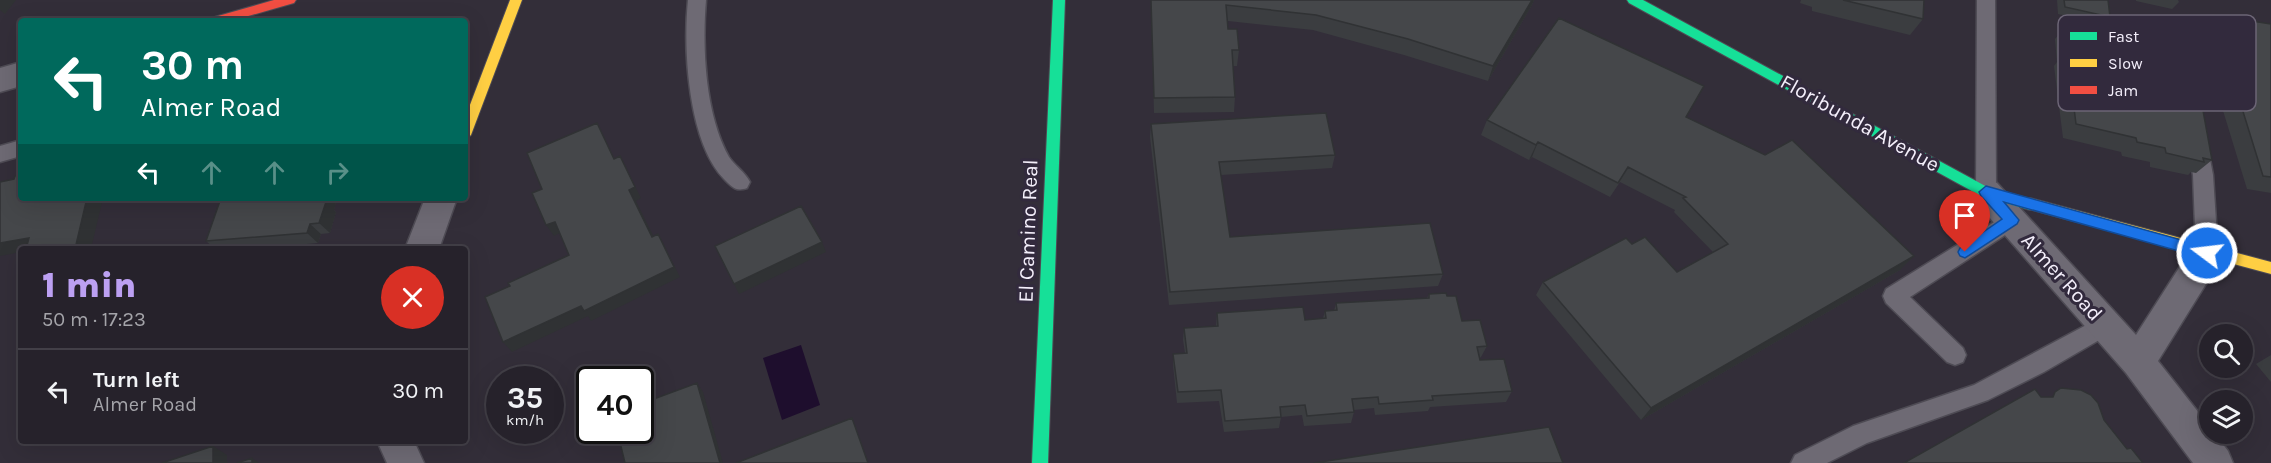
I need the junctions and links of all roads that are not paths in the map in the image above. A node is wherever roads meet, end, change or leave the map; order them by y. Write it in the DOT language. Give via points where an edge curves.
graph roads {
  1 [pos="291,0"];
  2 [pos="516,0"];
  3 [pos="698,0"];
  4 [pos="1059,0"];
  5 [pos="1633,0"];
  6 [pos="1986,0"];
  7 [pos="226,18"];
  8 [pos="18,75"];
  9 [pos="0,80"];
  10 [pos="2191,111"];
  11 [pos="468,127"];
  12 [pos="18,149"];
  13 [pos="0,154"];
  14 [pos="740,182"];
  15 [pos="1986,192"];
  16 [pos="440,201"];
  17 [pos="2012,220"];
  18 [pos="423,246"];
  19 [pos="2207,253"];
  20 [pos="2271,268"];
  21 [pos="2105,325"];
  22 [pos="1955,355"];
  23 [pos="2138,362"];
  24 [pos="396,444"];
  25 [pos="406,463"];
  26 [pos="1040,463"];
  27 [pos="1803,463"];
  28 [pos="2215,463"];
  1 -- 7 [label="street"];
  2 -- 11 [label="street"];
  3 -- 14 [label="lane" via="694,27 704,113 722,163"];
  4 -- 26 [label="street, El Camino Real"];
  5 -- 15 [label="street, Floribunda Avenue"];
  6 -- 15 [label="lane"];
  8 -- 9 [label="street"];
  10 -- 19 [label="lane" via="2203,175"];
  12 -- 13 [label="lane"];
  15 -- 17 [label="street, Almer Road"];
  15 -- 19 [label="street, Floribunda Avenue"];
  16 -- 18 [label="street"];
  17 -- 21 [label="street, Almer Road"];
  17 -- 22 [label="lane" via="1894,296"];
  19 -- 20 [label="street, Floribunda Avenue"];
  19 -- 23 [label="street"];
  21 -- 23 [label="street, Almer Road"];
  21 -- 27 [label="lane" via="1980,393 1861,434"];
  23 -- 28 [label="street, Almer Road"];
  24 -- 25 [label="street"];
}
